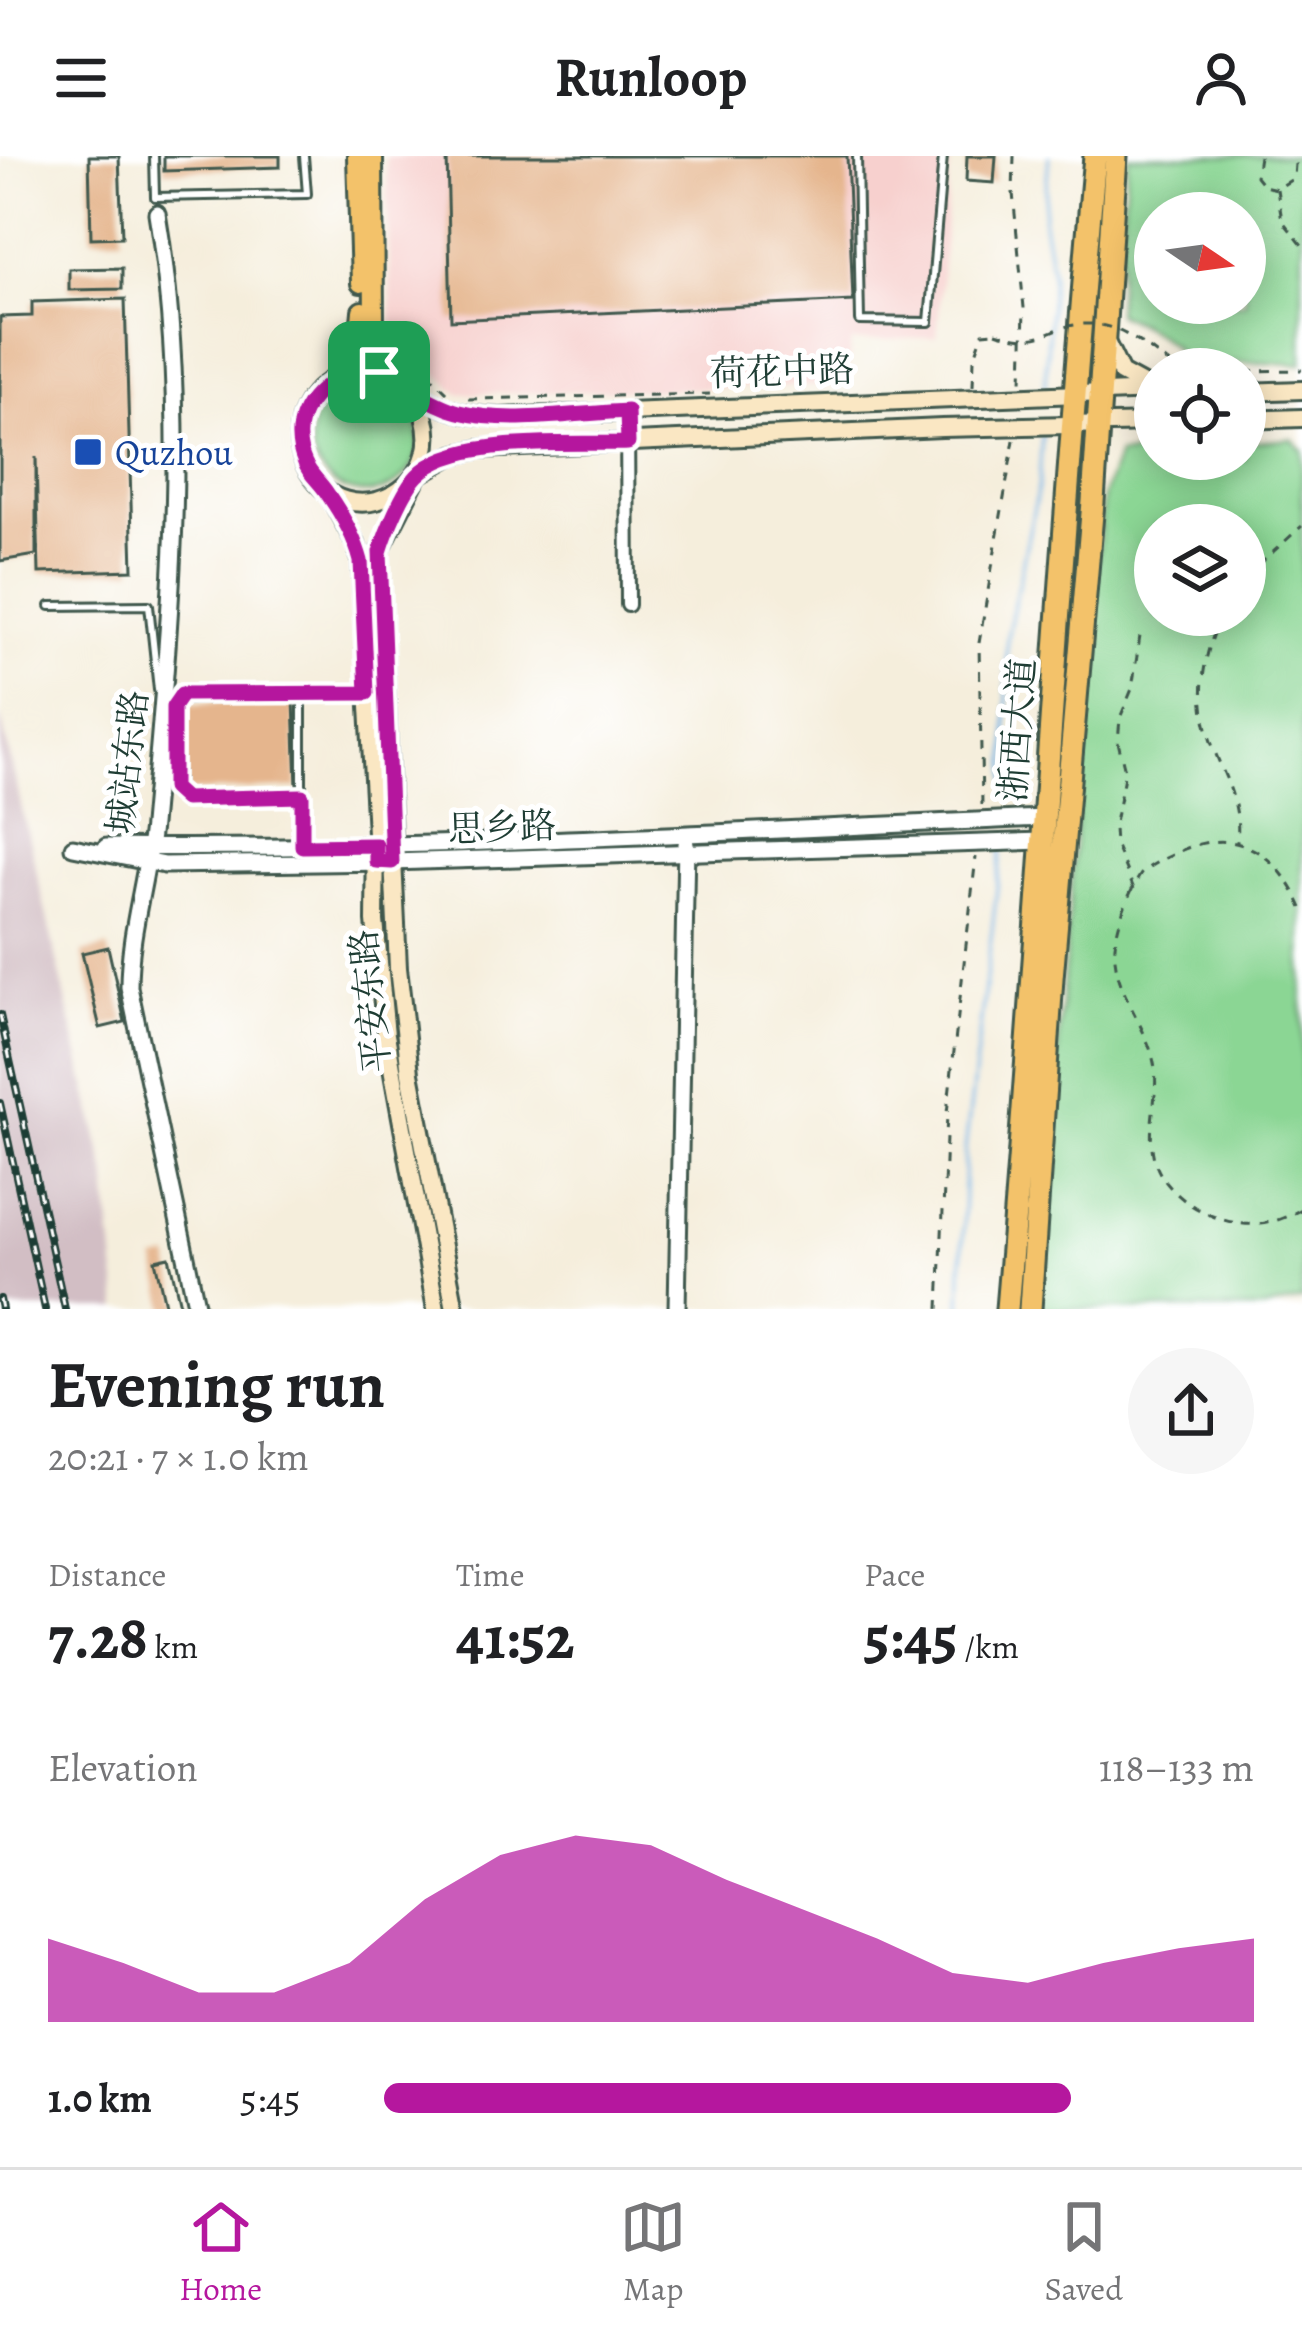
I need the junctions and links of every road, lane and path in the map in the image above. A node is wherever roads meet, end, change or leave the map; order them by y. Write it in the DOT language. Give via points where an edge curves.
graph roads {
  1 [pos="154,156"];
  2 [pos="304,156"];
  3 [pos="357,156"];
  4 [pos="373,156"];
  5 [pos="857,156"];
  6 [pos="943,156"];
  7 [pos="1014,156"];
  8 [pos="1095,156"];
  9 [pos="1115,156"];
  10 [pos="1259,156"];
  11 [pos="1292,156"];
  12 [pos="1277,189"];
  13 [pos="157,214"];
  14 [pos="1302,245"];
  15 [pos="1104,337"];
  16 [pos="402,348"];
  17 [pos="1148,348"];
  18 [pos="1302,370"];
  19 [pos="1266,371"];
  20 [pos="337,376"];
  21 [pos="1134,380"];
  22 [pos="958,389"];
  23 [pos="1302,390"];
  24 [pos="1134,391"];
  25 [pos="1266,391"];
  26 [pos="1100,392"];
  27 [pos="415,394"];
  28 [pos="1065,394"];
  29 [pos="719,395"];
  30 [pos="1024,395"];
  31 [pos="627,411"];
  32 [pos="1266,419"];
  33 [pos="1302,422"];
  34 [pos="1134,423"];
  35 [pos="1098,424"];
  36 [pos="1063,426"];
  37 [pos="1020,427"];
  38 [pos="628,443"];
  39 [pos="418,475"];
  40 [pos="326,490"];
  41 [pos="1302,526"];
  42 [pos="1266,558"];
  43 [pos="628,605"];
  44 [pos="50,606"];
  45 [pos="1140,636"];
  46 [pos="1211,636"];
  47 [pos="302,693"];
  48 [pos="367,693"];
  49 [pos="161,723"];
  50 [pos="302,796"];
  51 [pos="981,821"];
  52 [pos="1044,830"];
  53 [pos="977,841"];
  54 [pos="687,842"];
  55 [pos="1237,844"];
  56 [pos="302,846"];
  57 [pos="384,853"];
  58 [pos="147,855"];
  59 [pos="1134,890"];
  60 [pos="1302,908"];
  61 [pos="1302,1209"];
  62 [pos="197,1309"];
  63 [pos="436,1309"];
  64 [pos="455,1309"];
  65 [pos="677,1309"];
  66 [pos="939,1309"];
  67 [pos="1007,1309"];
  68 [pos="1030,1309"];
  1 -- 2 [label="lane" via="155,197 307,194"];
  3 -- 20 [label="main road" via="363,329"];
  4 -- 27 [label="main road" via="374,325"];
  5 -- 6 [label="lane" via="860,321 929,322"];
  7 -- 30 [label="path"];
  8 -- 28 [label="highway, 浙西大道"];
  9 -- 15 [label="highway, 浙西大道"];
  10 -- 12 [label="path" via="1256,176"];
  11 -- 12 [label="path" via="1294,178"];
  12 -- 14 [label="path" via="1282,220"];
  13 -- 49 [label="street, 城站东路" via="171,299 174,452"];
  15 -- 21 [label="main road" via="1121,373"];
  15 -- 26 [label="highway, 浙西大道"];
  16 -- 29 [label="path" via="459,398"];
  17 -- 22 [label="path, bridge" via="1094,323 1031,340 983,333 973,388"];
  18 -- 19 [label="path"];
  20 -- 27 [label="main road" via="379,372"];
  20 -- 40 [label="main road" via="308,403 299,438 311,476"];
  23 -- 25 [label="main road"];
  24 -- 26 [label="main road, 荷花中路"];
  26 -- 28 [label="main road, 荷花中路"];
  26 -- 35 [label="highway, 浙西大道"];
  27 -- 31 [label="main road, 荷花中路" via="482,416"];
  27 -- 39 [label="main road" via="430,434"];
  28 -- 30 [label="main road, 荷花中路"];
  28 -- 36 [label="highway, 浙西大道"];
  30 -- 31 [label="main road, 荷花中路"];
  31 -- 38 [label="street"];
  32 -- 33 [label="main road"];
  34 -- 35 [label="main road"];
  35 -- 36 [label="main road"];
  35 -- 68 [label="highway, 浙西大道"];
  36 -- 37 [label="main road"];
  36 -- 52 [label="highway, 浙西大道"];
  37 -- 38 [label="main road"];
  37 -- 51 [label="path" via="979,643"];
  38 -- 39 [label="main road" via="479,449"];
  38 -- 43 [label="street"];
  39 -- 40 [label="main road" via="403,490 365,502"];
  39 -- 57 [label="main road, 平安东路" via="380,552"];
  40 -- 48 [label="main road, 平安东路" via="361,561"];
  41 -- 42 [label="path"];
  44 -- 49 [label="lane" via="149,605"];
  45 -- 59 [label="path" via="1120,718 1125,771 1114,828"];
  46 -- 55 [label="path" via="1201,683 1213,746 1236,797"];
  47 -- 48 [label="lane"];
  47 -- 50 [label="lane"];
  47 -- 50 [label="lane" via="176,697 173,788 185,799"];
  48 -- 57 [label="main road, 平安东路"];
  49 -- 58 [label="street, 城站东路"];
  50 -- 56 [label="lane"];
  51 -- 52 [label="street, 思乡路"];
  51 -- 54 [label="street, 思乡路"];
  52 -- 53 [label="street, 思乡路"];
  52 -- 67 [label="highway, 浙西大道"];
  53 -- 54 [label="street, 思乡路"];
  53 -- 66 [label="path" via="947,1113"];
  54 -- 57 [label="street, 思乡路"];
  54 -- 65 [label="street"];
  55 -- 59 [label="path" via="1198,842 1143,871"];
  55 -- 60 [label="path" via="1290,880"];
  56 -- 57 [label="street, 思乡路"];
  56 -- 58 [label="street, 思乡路"];
  57 -- 58 [label="street, 思乡路"];
  57 -- 63 [label="main road, 平安东路" via="375,921 386,1035"];
  57 -- 64 [label="main road, 平安东路" via="410,1073"];
  58 -- 62 [label="street, 城站东路" via="129,987"];
  59 -- 61 [label="path" via="1115,965 1154,1060 1150,1122 1159,1176 1187,1201 1238,1224"];
}
